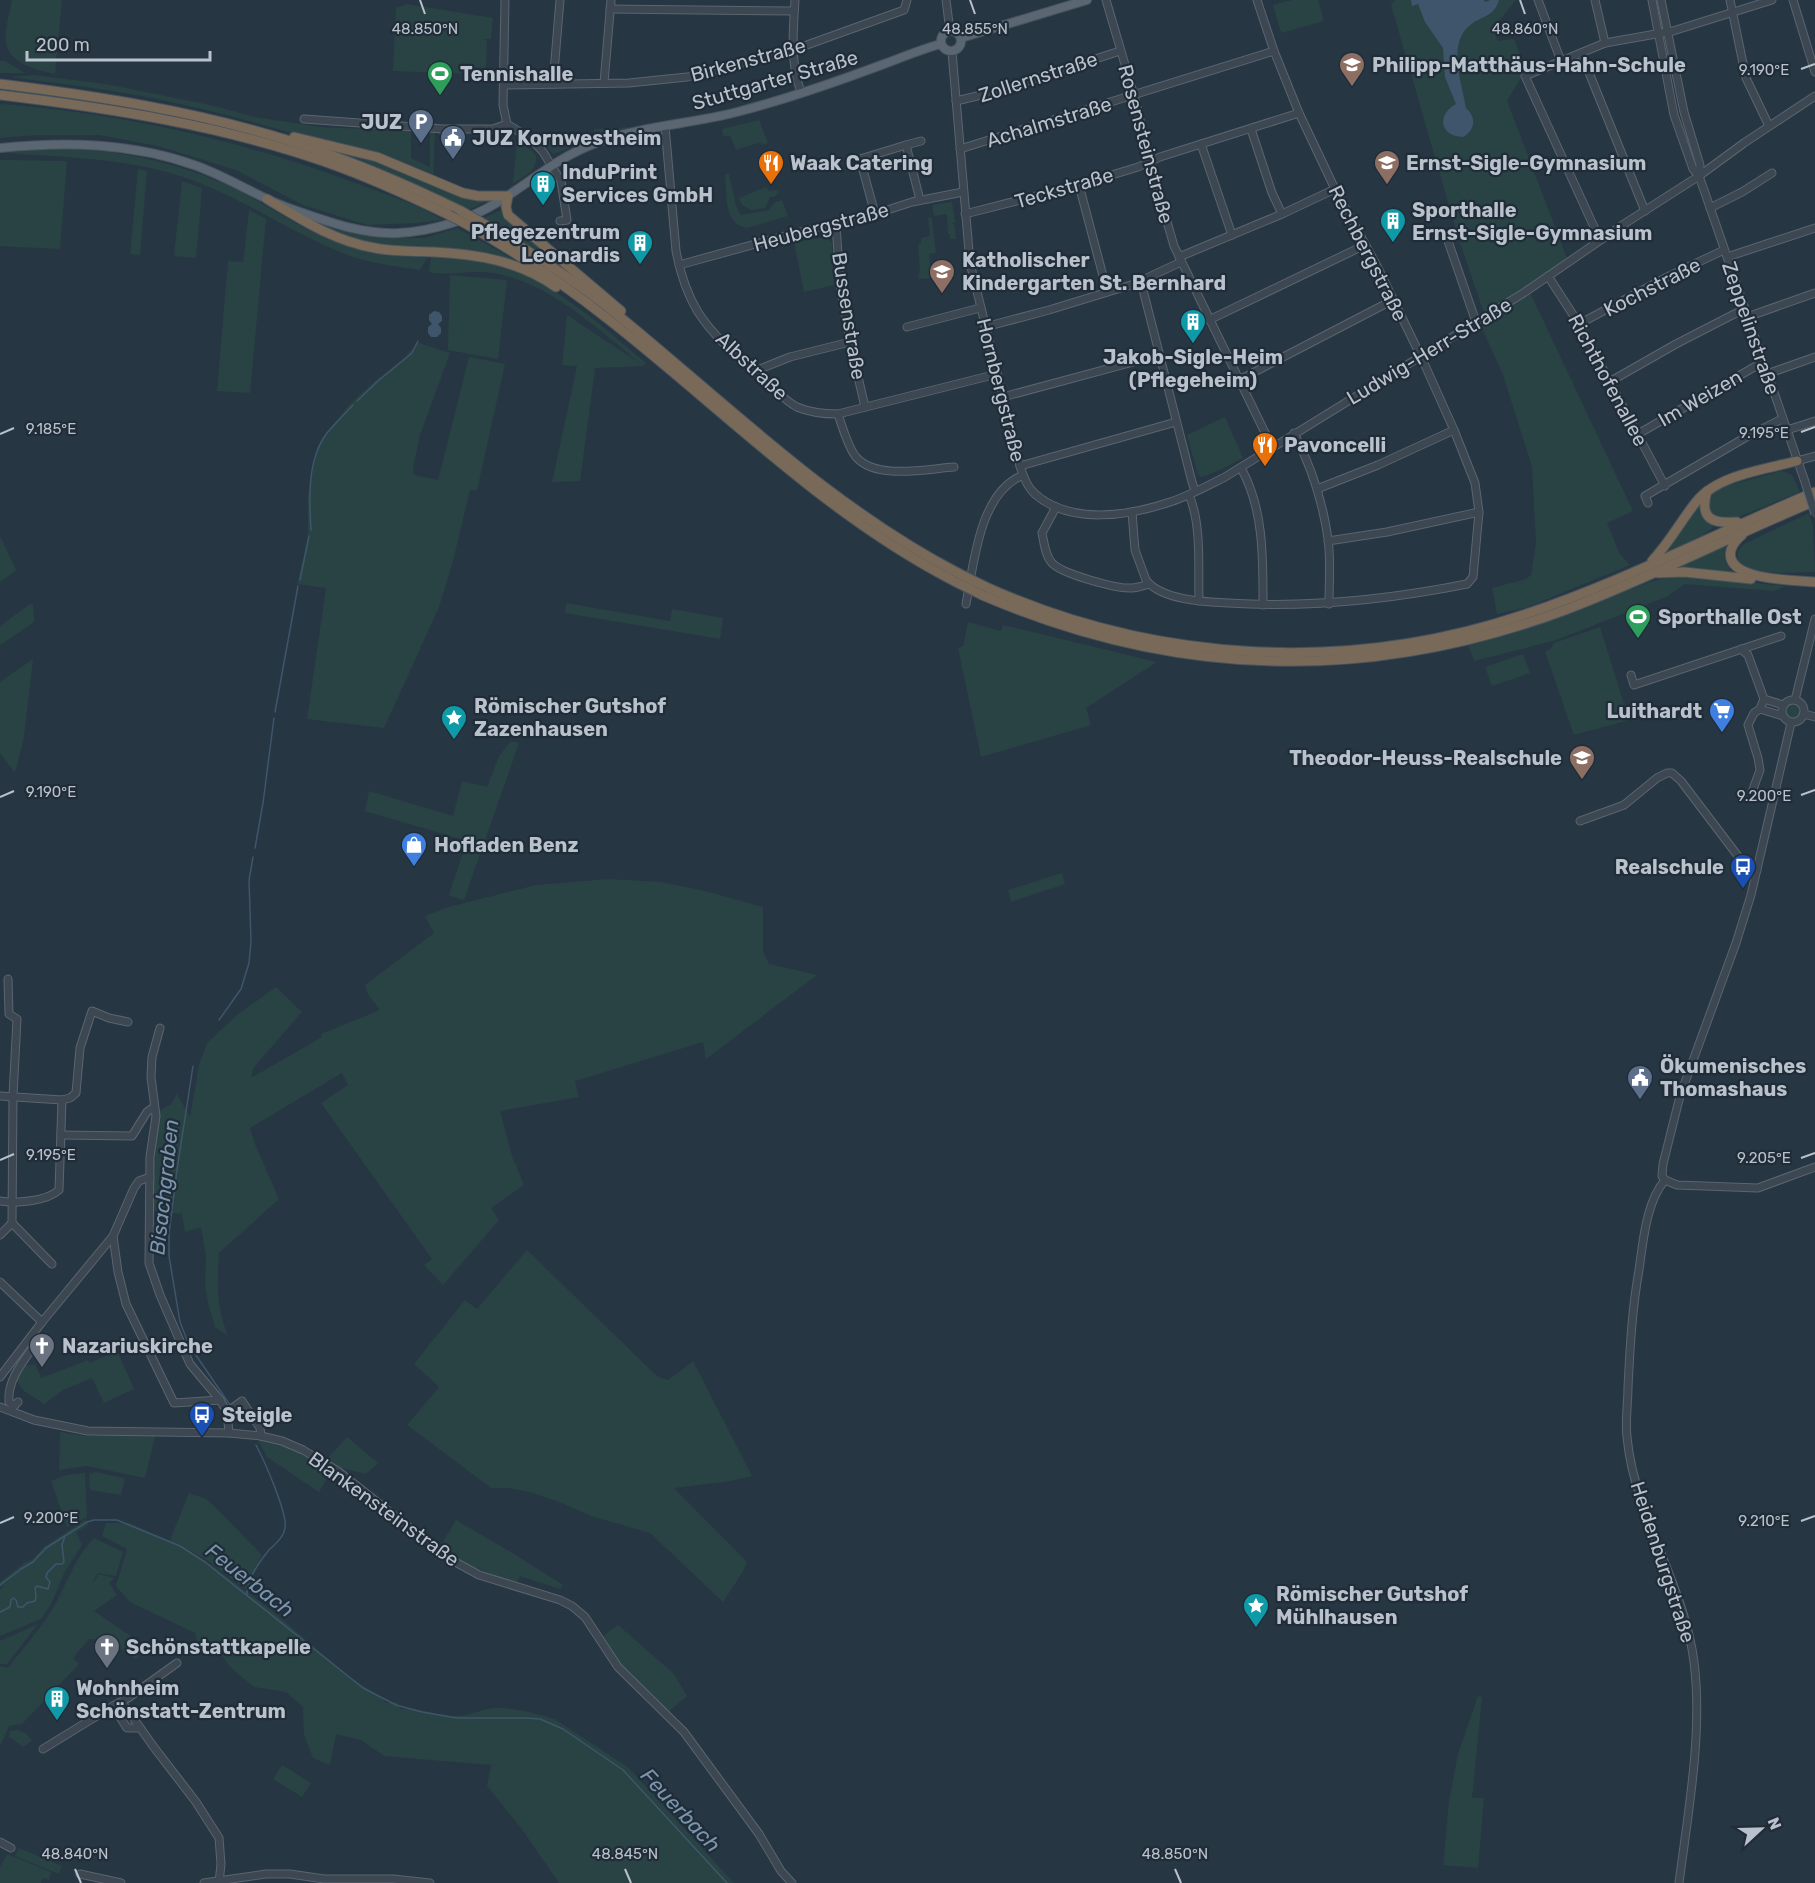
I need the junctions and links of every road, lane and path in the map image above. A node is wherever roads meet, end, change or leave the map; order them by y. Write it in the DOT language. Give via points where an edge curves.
graph roads {
  1 [pos="505,0"];
  2 [pos="560,0"];
  3 [pos="611,0"];
  4 [pos="795,0"];
  5 [pos="906,0"];
  6 [pos="946,0"];
  7 [pos="1087,0"];
  8 [pos="1106,0"];
  9 [pos="1257,0"];
  10 [pos="1538,0"];
  11 [pos="1595,0"];
  12 [pos="1652,0"];
  13 [pos="1661,0"];
  14 [pos="1730,0"];
  15 [pos="1772,0"];
  16 [pos="1793,0"];
  17 [pos="610,9"];
  18 [pos="795,11"];
  19 [pos="1732,12"];
  20 [pos="950,31"];
  21 [pos="1667,32"];
  22 [pos="1658,34"];
  23 [pos="961,38"];
  24 [pos="1605,43"];
  25 [pos="941,44"];
  26 [pos="793,50"];
  27 [pos="1120,51"];
  28 [pos="1274,51"];
  29 [pos="952,52"];
  30 [pos="1581,53"];
  31 [pos="1561,61"];
  32 [pos="1815,72"];
  33 [pos="604,83"];
  34 [pos="0,84"];
  35 [pos="553,84"];
  36 [pos="504,85"];
  37 [pos="801,92"];
  38 [pos="0,95"];
  39 [pos="1134,95"];
  40 [pos="1815,96"];
  41 [pos="956,101"];
  42 [pos="1299,113"];
  43 [pos="304,119"];
  44 [pos="507,124"];
  45 [pos="665,126"];
  46 [pos="1769,126"];
  47 [pos="1251,129"];
  48 [pos="254,130"];
  49 [pos="921,141"];
  50 [pos="0,143"];
  51 [pos="1201,144"];
  52 [pos="906,145"];
  53 [pos="0,148"];
  54 [pos="960,149"];
  55 [pos="1151,162"];
  56 [pos="551,165"];
  57 [pos="1772,173"];
  58 [pos="1698,176"];
  59 [pos="1079,185"];
  60 [pos="1335,189"];
  61 [pos="963,192"];
  62 [pos="508,196"];
  63 [pos="267,199"];
  64 [pos="920,200"];
  65 [pos="1710,208"];
  66 [pos="1645,211"];
  67 [pos="875,214"];
  68 [pos="965,214"];
  69 [pos="1282,214"];
  70 [pos="310,215"];
  71 [pos="476,218"];
  72 [pos="560,221"];
  73 [pos="836,224"];
  74 [pos="1815,228"];
  75 [pos="1232,234"];
  76 [pos="1600,240"];
  77 [pos="1448,241"];
  78 [pos="1365,245"];
  79 [pos="1726,254"];
  80 [pos="1180,259"];
  81 [pos="679,265"];
  82 [pos="1548,276"];
  83 [pos="1141,282"];
  84 [pos="1107,291"];
  85 [pos="1815,292"];
  86 [pos="1393,300"];
  87 [pos="585,301"];
  88 [pos="980,308"];
  89 [pos="1744,309"];
  90 [pos="1747,317"];
  91 [pos="1209,320"];
  92 [pos="1476,322"];
  93 [pos="1580,324"];
  94 [pos="907,327"];
  95 [pos="985,327"];
  96 [pos="647,340"];
  97 [pos="850,342"];
  98 [pos="1159,355"];
  99 [pos="1420,355"];
  100 [pos="1815,357"];
  101 [pos="1763,362"];
  102 [pos="755,371"];
  103 [pos="997,374"];
  104 [pos="1767,374"];
  105 [pos="1239,380"];
  106 [pos="1611,381"];
  107 [pos="1003,397"];
  108 [pos="865,407"];
  109 [pos="838,414"];
  110 [pos="1782,419"];
  111 [pos="1815,421"];
  112 [pos="1176,422"];
  113 [pos="1454,430"];
  114 [pos="1786,430"];
  115 [pos="1294,433"];
  116 [pos="1638,434"];
  117 [pos="1272,447"];
  118 [pos="1815,456"];
  119 [pos="1797,461"];
  120 [pos="1020,466"];
  121 [pos="954,467"];
  122 [pos="1240,468"];
  123 [pos="1023,475"];
  124 [pos="1665,486"];
  125 [pos="1317,489"];
  126 [pos="1707,491"];
  127 [pos="1815,492"];
  128 [pos="1192,493"];
  129 [pos="1815,501"];
  130 [pos="1648,503"];
  131 [pos="1056,507"];
  132 [pos="1132,512"];
  133 [pos="1479,512"];
  134 [pos="1815,514"];
  135 [pos="1746,526"];
  136 [pos="1328,541"];
  137 [pos="1650,569"];
  138 [pos="957,577"];
  139 [pos="1766,577"];
  140 [pos="1815,582"];
  141 [pos="1149,584"];
  142 [pos="1199,602"];
  143 [pos="966,604"];
  144 [pos="1329,604"];
  145 [pos="1263,605"];
  146 [pos="1815,619"];
  147 [pos="1781,636"];
  148 [pos="1741,648"];
  149 [pos="1806,657"];
  150 [pos="1815,659"];
  151 [pos="1631,675"];
  152 [pos="1764,699"];
  153 [pos="1795,700"];
  154 [pos="1783,705"];
  155 [pos="1760,709"];
  156 [pos="1804,714"];
  157 [pos="1782,716"];
  158 [pos="1815,717"];
  159 [pos="1791,723"];
  160 [pos="1752,792"];
  161 [pos="1580,821"];
  162 [pos="1757,870"];
  163 [pos="8,979"];
  164 [pos="128,1022"];
  165 [pos="160,1028"];
  166 [pos="0,1096"];
  167 [pos="12,1096"];
  168 [pos="62,1100"];
  169 [pos="154,1107"];
  170 [pos="61,1135"];
  171 [pos="1815,1167"];
  172 [pos="150,1177"];
  173 [pos="1665,1180"];
  174 [pos="0,1201"];
  175 [pos="12,1203"];
  176 [pos="12,1223"];
  177 [pos="0,1235"];
  178 [pos="112,1236"];
  179 [pos="52,1264"];
  180 [pos="0,1282"];
  181 [pos="42,1322"];
  182 [pos="33,1336"];
  183 [pos="0,1377"];
  184 [pos="220,1400"];
  185 [pos="18,1402"];
  186 [pos="0,1407"];
  187 [pos="227,1412"];
  188 [pos="229,1433"];
  189 [pos="261,1436"];
  190 [pos="177,1663"];
  191 [pos="122,1701"];
  192 [pos="113,1706"];
  193 [pos="140,1728"];
  194 [pos="43,1749"];
  195 [pos="0,1842"];
  196 [pos="11,1848"];
  197 [pos="80,1874"];
  198 [pos="219,1882"];
  199 [pos="121,1883"];
  200 [pos="204,1883"];
  201 [pos="430,1883"];
  202 [pos="792,1883"];
  203 [pos="1680,1883"];
  1 -- 36 [label="street"];
  2 -- 35 [label="street"];
  3 -- 17 [label="street"];
  4 -- 18 [label="street"];
  5 -- 26 [label="street, Birkenstraße" via="904,10"];
  6 -- 20 [label="street"];
  7 -- 23 [label="main road"];
  8 -- 27 [label="street, Rosensteinstraße"];
  9 -- 28 [label="street, Rechbergstraße"];
  10 -- 31 [label="street"];
  11 -- 24 [label="street"];
  12 -- 22 [label="street, Zeppelinstraße"];
  13 -- 21 [label="street, Zeppelinstraße"];
  14 -- 19 [label="street"];
  15 -- 19 [label="street"];
  16 -- 32 [label="street"];
  17 -- 18 [label="street"];
  17 -- 33 [label="street"];
  18 -- 26 [label="street"];
  19 -- 21 [label="street"];
  19 -- 46 [label="street" via="1746,78"];
  20 -- 23 [label="main road"];
  20 -- 25 [label="main road" via="942,35"];
  21 -- 22 [label="street"];
  21 -- 58 [label="street, Zeppelinstraße" via="1700,165"];
  22 -- 24 [label="street"];
  22 -- 58 [label="street, Zeppelinstraße" via="1674,116"];
  23 -- 29 [label="main road" via="960,47"];
  24 -- 30 [label="street"];
  25 -- 29 [label="main road"];
  25 -- 37 [label="main road, Stuttgarter Straße"];
  26 -- 33 [label="street, Birkenstraße" via="687,77"];
  26 -- 37 [label="street"];
  27 -- 39 [label="street, Rosensteinstraße"];
  27 -- 41 [label="street, Zollernstraße"];
  28 -- 39 [label="street, Achalmstraße"];
  28 -- 42 [label="street, Rechbergstraße"];
  29 -- 41 [label="street, Hornbergstraße"];
  30 -- 31 [label="street"];
  30 -- 66 [label="street"];
  31 -- 76 [label="street" via="1525,76"];
  33 -- 35 [label="street, Birkenstraße"];
  34 -- 48 [label="highway" via="140,104"];
  35 -- 36 [label="street, Birkenstraße"];
  36 -- 44 [label="street"];
  37 -- 45 [label="main road, Stuttgarter Straße" via="737,112"];
  38 -- 87 [label="highway, bridge" via="138,115 254,140 322,161 399,191 468,225"];
  39 -- 54 [label="street, Achalmstraße"];
  39 -- 55 [label="street, Rosensteinstraße"];
  40 -- 46 [label="street, Ludwig-Herr-Straße"];
  41 -- 54 [label="street, Hornbergstraße"];
  42 -- 47 [label="street, Teckstraße"];
  42 -- 60 [label="street, Rechbergstraße"];
  43 -- 44 [label="street" via="432,128 493,129"];
  44 -- 56 [label="street" via="531,139"];
  45 -- 56 [label="main road, Stuttgarter Straße" via="599,141"];
  45 -- 81 [label="street, Albstraße"];
  46 -- 58 [label="street, Ludwig-Herr-Straße"];
  47 -- 51 [label="street, Teckstraße"];
  47 -- 69 [label="street"];
  48 -- 62 [label="highway" via="267,129 377,158 463,193"];
  48 -- 71 [label="highway, bridge" via="404,183"];
  49 -- 52 [label="street"];
  50 -- 70 [label="main road" via="104,140 159,151 222,172"];
  51 -- 55 [label="street, Teckstraße"];
  51 -- 75 [label="street"];
  52 -- 64 [label="street"];
  52 -- 67 [label="street" via="860,159"];
  53 -- 63 [label="main road" via="64,144 142,151 204,169"];
  54 -- 61 [label="street, Hornbergstraße"];
  55 -- 59 [label="street, Teckstraße"];
  55 -- 80 [label="street, Rosensteinstraße"];
  56 -- 62 [label="main road, Stuttgarter Straße"];
  56 -- 72 [label="street" via="563,190 567,220"];
  57 -- 65 [label="street"];
  58 -- 65 [label="street, Zeppelinstraße"];
  58 -- 66 [label="street, Ludwig-Herr-Straße"];
  59 -- 68 [label="street, Teckstraße"];
  59 -- 84 [label="street"];
  60 -- 69 [label="street"];
  60 -- 78 [label="street, Rechbergstraße"];
  61 -- 64 [label="street, Heubergstraße"];
  61 -- 68 [label="street, Hornbergstraße"];
  62 -- 71 [label="main road, Stuttgarter Straße"];
  62 -- 96 [label="highway" via="508,215 634,322"];
  63 -- 70 [label="main road"];
  63 -- 87 [label="highway" via="315,228 354,243 508,263"];
  64 -- 67 [label="street, Heubergstraße"];
  65 -- 79 [label="street, Zeppelinstraße"];
  66 -- 76 [label="street, Ludwig-Herr-Straße"];
  67 -- 73 [label="street, Heubergstraße"];
  68 -- 88 [label="street, Hornbergstraße" via="969,263"];
  69 -- 75 [label="street"];
  70 -- 71 [label="main road, Stuttgarter Straße" via="381,233"];
  71 -- 96 [label="highway" via="587,291"];
  73 -- 81 [label="street, Heubergstraße"];
  73 -- 97 [label="street, Bussenstraße" via="840,285"];
  74 -- 79 [label="street, Kochstraße"];
  75 -- 80 [label="street"];
  76 -- 82 [label="street, Ludwig-Herr-Straße"];
  77 -- 92 [label="street"];
  78 -- 86 [label="street, Rechbergstraße"];
  78 -- 91 [label="street"];
  79 -- 89 [label="street, Zeppelinstraße"];
  79 -- 93 [label="street, Kochstraße" via="1667,277"];
  80 -- 83 [label="street"];
  80 -- 91 [label="street, Rosensteinstraße"];
  81 -- 102 [label="street, Albstraße" via="698,312"];
  82 -- 92 [label="street, Ludwig-Herr-Straße"];
  82 -- 93 [label="street, Richthofenallee"];
  83 -- 84 [label="street"];
  83 -- 98 [label="street"];
  84 -- 95 [label="street"];
  85 -- 90 [label="street"];
  86 -- 99 [label="street, Rechbergstraße"];
  86 -- 105 [label="street"];
  87 -- 138 [label="highway" via="826,499 888,543"];
  88 -- 94 [label="street"];
  88 -- 95 [label="street, Hornbergstraße"];
  89 -- 90 [label="street, Zeppelinstraße"];
  89 -- 106 [label="street"];
  90 -- 101 [label="street, Zeppelinstraße"];
  91 -- 105 [label="street, Rosensteinstraße"];
  92 -- 99 [label="street, Ludwig-Herr-Straße"];
  93 -- 106 [label="street, Richthofenallee"];
  95 -- 103 [label="street, Hornbergstraße"];
  96 -- 138 [label="highway" via="830,492"];
  97 -- 102 [label="street" via="790,357"];
  97 -- 108 [label="street, Bussenstraße"];
  98 -- 107 [label="street"];
  98 -- 112 [label="street"];
  99 -- 113 [label="street, Rechbergstraße"];
  99 -- 115 [label="street, Ludwig-Herr-Straße"];
  100 -- 104 [label="street"];
  101 -- 104 [label="street, Zeppelinstraße"];
  101 -- 116 [label="street, Im Weizen"];
  102 -- 109 [label="street, Albstraße" via="800,408"];
  103 -- 107 [label="street, Hornbergstraße"];
  103 -- 108 [label="street, Albstraße"];
  104 -- 110 [label="street, Zeppelinstraße"];
  105 -- 117 [label="street, Rosensteinstraße"];
  106 -- 116 [label="street, Richthofenallee"];
  107 -- 120 [label="street, Hornbergstraße"];
  108 -- 109 [label="street, Albstraße"];
  109 -- 121 [label="street" via="854,455 866,465 881,471"];
  110 -- 114 [label="street, Zeppelinstraße"];
  110 -- 124 [label="street"];
  111 -- 114 [label="street"];
  112 -- 120 [label="street"];
  112 -- 128 [label="street"];
  113 -- 125 [label="street"];
  113 -- 133 [label="street, Rechbergstraße" via="1474,483"];
  114 -- 119 [label="street, Zeppelinstraße"];
  115 -- 117 [label="street, Ludwig-Herr-Straße"];
  115 -- 125 [label="street"];
  116 -- 124 [label="street, Richthofenallee"];
  117 -- 122 [label="street, Ludwig-Herr-Straße"];
  118 -- 119 [label="street"];
  119 -- 126 [label="highway" via="1736,477"];
  119 -- 134 [label="street, Zeppelinstraße, bridge"];
  120 -- 123 [label="street, Hornbergstraße"];
  122 -- 128 [label="street, Ludwig-Herr-Straße"];
  122 -- 145 [label="street" via="1248,480 1261,528"];
  123 -- 131 [label="street, Ludwig-Herr-Straße" via="1035,495"];
  123 -- 143 [label="street, Hornbergstraße" via="1010,481 997,496 984,524"];
  124 -- 130 [label="street" via="1645,496"];
  125 -- 136 [label="street"];
  126 -- 135 [label="highway" via="1704,508 1711,520"];
  126 -- 137 [label="highway"];
  127 -- 135 [label="highway"];
  128 -- 132 [label="street, Ludwig-Herr-Straße"];
  128 -- 142 [label="street"];
  129 -- 135 [label="highway"];
  131 -- 132 [label="street, Ludwig-Herr-Straße" via="1089,514"];
  131 -- 141 [label="street" via="1042,532 1048,556 1056,566 1119,588"];
  132 -- 141 [label="street" via="1134,550"];
  133 -- 136 [label="street"];
  133 -- 144 [label="street, Rechbergstraße" via="1473,577 1467,584"];
  135 -- 137 [label="highway"];
  135 -- 139 [label="highway" via="1732,546 1732,563 1745,573"];
  136 -- 144 [label="street"];
  137 -- 138 [label="highway, bridge" via="1488,626 1396,645 1306,652 1242,652 1144,639 983,590"];
  137 -- 139 [label="highway" via="1751,579"];
  139 -- 140 [label="highway"];
  141 -- 142 [label="street" via="1172,596"];
  142 -- 145 [label="street"];
  144 -- 145 [label="street"];
  146 -- 149 [label="street"];
  147 -- 148 [label="street"];
  148 -- 151 [label="street" via="1634,684"];
  148 -- 152 [label="street" via="1748,655"];
  149 -- 150 [label="street"];
  149 -- 153 [label="street"];
  152 -- 154 [label="street"];
  152 -- 155 [label="street"];
  153 -- 154 [label="street"];
  153 -- 156 [label="street" via="1802,704"];
  154 -- 157 [label="street"];
  155 -- 157 [label="street"];
  155 -- 160 [label="street" via="1748,726 1760,770"];
  156 -- 158 [label="street"];
  156 -- 159 [label="street"];
  157 -- 159 [label="street"];
  159 -- 162 [label="street"];
  161 -- 162 [label="street" via="1624,805 1657,778 1672,773 1744,864"];
  162 -- 173 [label="street" via="1736,943 1680,1096 1663,1164"];
  163 -- 167 [label="street" via="9,1014 17,1019"];
  164 -- 168 [label="street" via="92,1011 80,1048 76,1093"];
  165 -- 169 [label="street" via="152,1057"];
  166 -- 167 [label="street"];
  167 -- 168 [label="street"];
  167 -- 175 [label="street"];
  168 -- 170 [label="street"];
  169 -- 170 [label="street" via="132,1136"];
  169 -- 172 [label="street"];
  170 -- 175 [label="street" via="59,1190"];
  171 -- 173 [label="street" via="1750,1189 1677,1185"];
  172 -- 178 [label="street" via="134,1188"];
  172 -- 184 [label="street" via="149,1263 190,1365"];
  173 -- 203 [label="street, Heidenburgstraße" via="1653,1199 1641,1256 1626,1421 1637,1487 1680,1603 1695,1667 1696,1730"];
  174 -- 175 [label="street"];
  175 -- 176 [label="street"];
  176 -- 177 [label="street"];
  176 -- 179 [label="street"];
  178 -- 181 [label="street"];
  178 -- 184 [label="street" via="126,1304 174,1403"];
  180 -- 181 [label="street"];
  181 -- 182 [label="street"];
  182 -- 183 [label="street"];
  182 -- 185 [label="street" via="34,1347 17,1370 8,1394 12,1405"];
  184 -- 187 [label="street"];
  186 -- 188 [label="street, Blankensteinstraße" via="34,1420 88,1431"];
  187 -- 188 [label="street"];
  187 -- 189 [label="street" via="242,1401"];
  188 -- 189 [label="street, Blankensteinstraße"];
  189 -- 202 [label="street, Blankensteinstraße" via="303,1450 338,1471 448,1558 479,1575 560,1600 580,1611 618,1668 684,1732"];
  190 -- 191 [label="street"];
  191 -- 192 [label="street"];
  191 -- 193 [label="street"];
  192 -- 193 [label="street" via="127,1728"];
  192 -- 194 [label="street"];
  193 -- 198 [label="street" via="219,1838"];
  195 -- 196 [label="street"];
  197 -- 199 [label="street"];
  198 -- 200 [label="street"];
  198 -- 201 [label="street" via="272,1874"];
}
